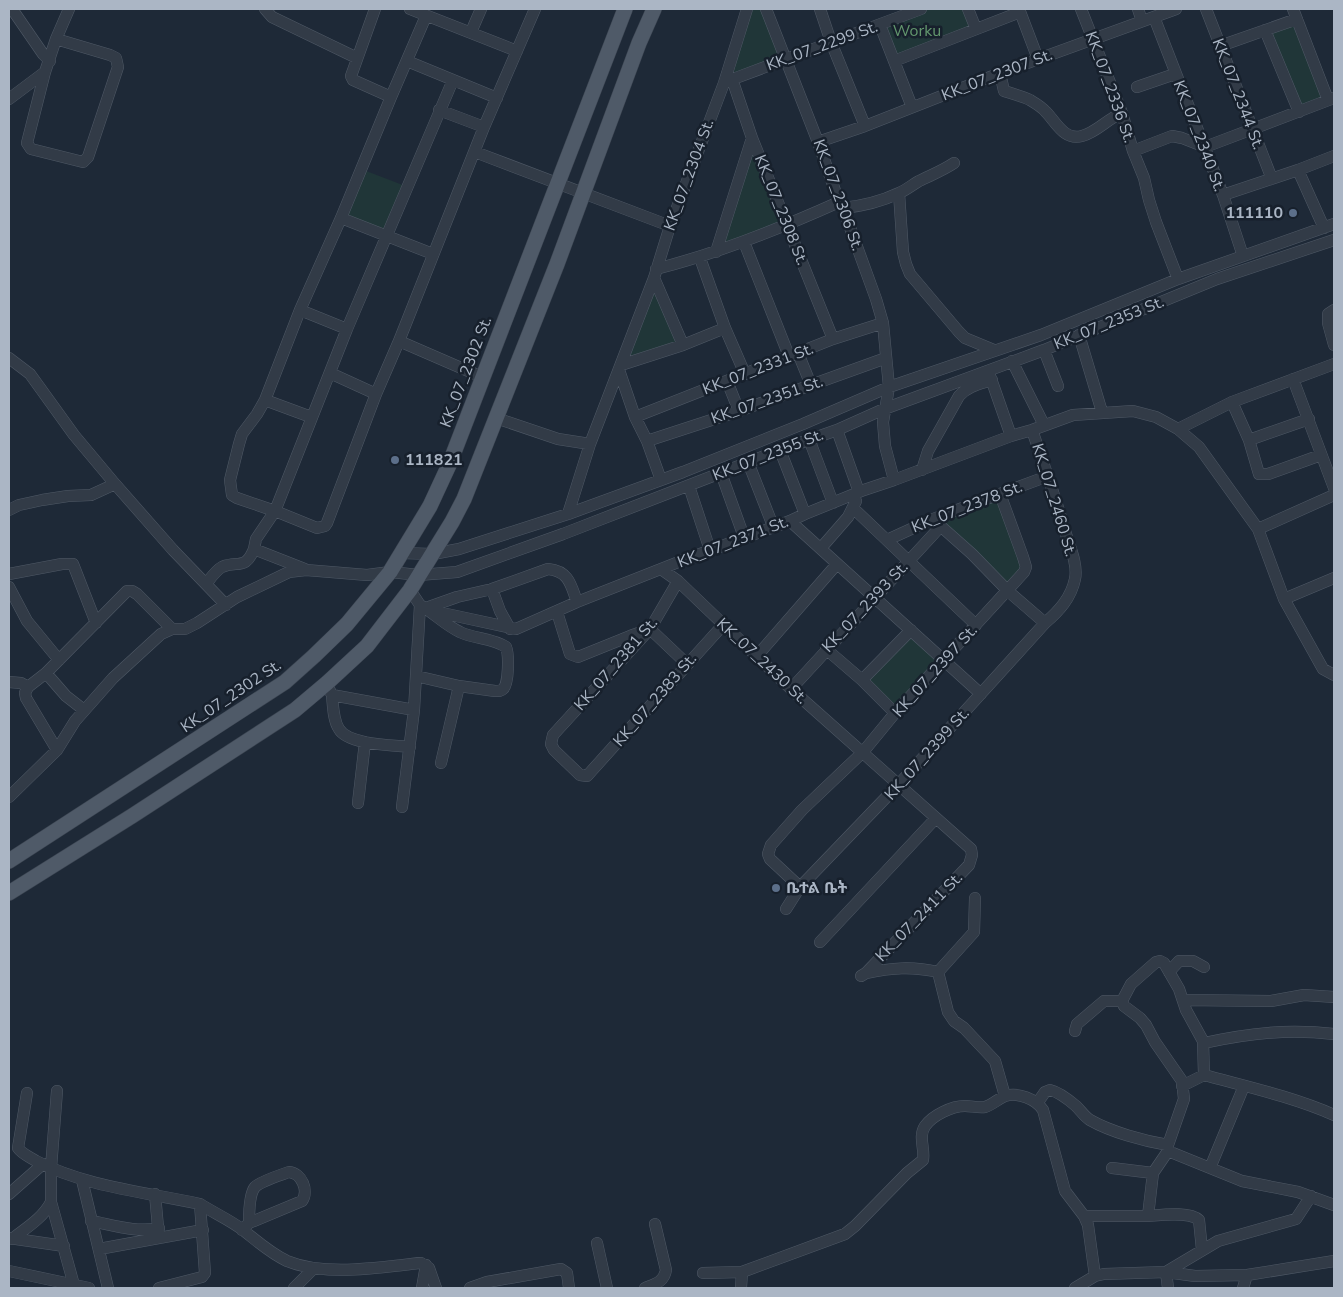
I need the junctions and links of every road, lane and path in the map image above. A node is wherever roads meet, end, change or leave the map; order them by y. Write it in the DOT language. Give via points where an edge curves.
graph roads {
  1 [pos="69,9"];
  2 [pos="265,9"];
  3 [pos="375,9"];
  4 [pos="410,9"];
  5 [pos="481,9"];
  6 [pos="535,9"];
  7 [pos="625,9"];
  8 [pos="654,9"];
  9 [pos="747,9"];
  10 [pos="766,9"];
  11 [pos="820,9"];
  12 [pos="921,9"];
  13 [pos="968,9"];
  14 [pos="1081,9"];
  15 [pos="1138,9"];
  16 [pos="1176,9"];
  17 [pos="1206,9"];
  18 [pos="16,11"];
  19 [pos="1019,11"];
  20 [pos="1295,14"];
  21 [pos="426,16"];
  22 [pos="1154,17"];
  23 [pos="1142,21"];
  24 [pos="880,25"];
  25 [pos="976,29"];
  26 [pos="1265,30"];
  27 [pos="471,32"];
  28 [pos="56,39"];
  29 [pos="1094,40"];
  30 [pos="831,42"];
  31 [pos="1220,46"];
  32 [pos="517,50"];
  33 [pos="357,58"];
  34 [pos="786,58"];
  35 [pos="1038,59"];
  36 [pos="50,61"];
  37 [pos="407,61"];
  38 [pos="894,61"];
  39 [pos="45,72"];
  40 [pos="1000,73"];
  41 [pos="1175,74"];
  42 [pos="453,80"];
  43 [pos="728,81"];
  44 [pos="1136,87"];
  45 [pos="391,97"];
  46 [pos="497,98"];
  47 [pos="9,99"];
  48 [pos="1331,99"];
  49 [pos="912,107"];
  50 [pos="439,110"];
  51 [pos="1299,112"];
  52 [pos="1122,113"];
  53 [pos="865,126"];
  54 [pos="484,128"];
  55 [pos="1252,130"];
  56 [pos="752,138"];
  57 [pos="818,142"];
  58 [pos="1205,147"];
  59 [pos="1133,151"];
  60 [pos="475,152"];
  61 [pos="1333,160"];
  62 [pos="954,163"];
  63 [pos="1298,170"];
  64 [pos="1272,179"];
  65 [pos="559,183"];
  66 [pos="583,192"];
  67 [pos="899,193"];
  68 [pos="1223,195"];
  69 [pos="841,205"];
  70 [pos="341,218"];
  71 [pos="788,225"];
  72 [pos="670,226"];
  73 [pos="1329,226"];
  74 [pos="387,236"];
  75 [pos="1334,240"];
  76 [pos="744,242"];
  77 [pos="716,252"];
  78 [pos="433,254"];
  79 [pos="1243,256"];
  80 [pos="700,258"];
  81 [pos="655,274"];
  82 [pos="1178,279"];
  83 [pos="300,310"];
  84 [pos="1331,312"];
  85 [pos="883,323"];
  86 [pos="726,328"];
  87 [pos="347,329"];
  88 [pos="1079,336"];
  89 [pos="833,339"];
  90 [pos="399,341"];
  91 [pos="683,345"];
  92 [pos="1334,345"];
  93 [pos="994,350"];
  94 [pos="1044,350"];
  95 [pos="794,355"];
  96 [pos="9,358"];
  97 [pos="886,358"];
  98 [pos="1012,360"];
  99 [pos="622,363"];
  100 [pos="1334,364"];
  101 [pos="330,373"];
  102 [pos="745,374"];
  103 [pos="990,375"];
  104 [pos="482,377"];
  105 [pos="1293,379"];
  106 [pos="726,381"];
  107 [pos="811,385"];
  108 [pos="1058,386"];
  109 [pos="889,387"];
  110 [pos="376,394"];
  111 [pos="264,400"];
  112 [pos="1232,402"];
  113 [pos="884,409"];
  114 [pos="739,411"];
  115 [pos="1108,412"];
  116 [pos="635,417"];
  117 [pos="311,418"];
  118 [pos="496,418"];
  119 [pos="1309,419"];
  120 [pos="1044,425"];
  121 [pos="1178,429"];
  122 [pos="837,430"];
  123 [pos="1032,430"];
  124 [pos="1011,436"];
  125 [pos="809,439"];
  126 [pos="1249,440"];
  127 [pos="647,441"];
  128 [pos="590,444"];
  129 [pos="780,450"];
  130 [pos="1321,455"];
  131 [pos="748,462"];
  132 [pos="922,470"];
  133 [pos="721,473"];
  134 [pos="1048,476"];
  135 [pos="661,480"];
  136 [pos="894,480"];
  137 [pos="115,484"];
  138 [pos="688,486"];
  139 [pos="1334,488"];
  140 [pos="862,491"];
  141 [pos="1000,494"];
  142 [pos="1334,495"];
  143 [pos="832,503"];
  144 [pos="853,508"];
  145 [pos="9,510"];
  146 [pos="275,511"];
  147 [pos="568,514"];
  148 [pos="804,514"];
  149 [pos="790,521"];
  150 [pos="937,522"];
  151 [pos="773,526"];
  152 [pos="1258,530"];
  153 [pos="744,537"];
  154 [pos="886,540"];
  155 [pos="821,548"];
  156 [pos="254,549"];
  157 [pos="710,550"];
  158 [pos="402,553"];
  159 [pos="433,554"];
  160 [pos="907,561"];
  161 [pos="837,564"];
  162 [pos="661,569"];
  163 [pos="306,570"];
  164 [pos="390,572"];
  165 [pos="9,574"];
  166 [pos="419,575"];
  167 [pos="1330,580"];
  168 [pos="678,581"];
  169 [pos="206,584"];
  170 [pos="9,587"];
  171 [pos="492,589"];
  172 [pos="410,590"];
  173 [pos="1008,591"];
  174 [pos="874,598"];
  175 [pos="1066,598"];
  176 [pos="1284,599"];
  177 [pos="577,602"];
  178 [pos="226,605"];
  179 [pos="426,608"];
  180 [pos="557,612"];
  181 [pos="96,622"];
  182 [pos="1045,623"];
  183 [pos="722,625"];
  184 [pos="976,625"];
  185 [pos="172,629"];
  186 [pos="510,629"];
  187 [pos="650,629"];
  188 [pos="911,630"];
  189 [pos="826,649"];
  190 [pos="756,657"];
  191 [pos="59,660"];
  192 [pos="944,660"];
  193 [pos="687,664"];
  194 [pos="46,674"];
  195 [pos="1333,674"];
  196 [pos="416,676"];
  197 [pos="862,680"];
  198 [pos="9,682"];
  199 [pos="459,686"];
  200 [pos="28,687"];
  201 [pos="329,689"];
  202 [pos="791,689"];
  203 [pos="981,694"];
  204 [pos="84,710"];
  205 [pos="414,710"];
  206 [pos="896,713"];
  207 [pos="365,742"];
  208 [pos="410,747"];
  209 [pos="57,750"];
  210 [pos="864,752"];
  211 [pos="441,763"];
  212 [pos="587,776"];
  213 [pos="900,784"];
  214 [pos="9,797"];
  215 [pos="358,803"];
  216 [pos="402,807"];
  217 [pos="936,818"];
  218 [pos="972,855"];
  219 [pos="9,861"];
  220 [pos="800,888"];
  221 [pos="9,893"];
  222 [pos="975,898"];
  223 [pos="786,909"];
  224 [pos="820,942"];
  225 [pos="1204,967"];
  226 [pos="938,972"];
  227 [pos="1169,972"];
  228 [pos="1334,997"];
  229 [pos="1122,1000"];
  230 [pos="1183,1000"];
  231 [pos="1075,1031"];
  232 [pos="1334,1034"];
  233 [pos="1204,1043"];
  234 [pos="1204,1075"];
  235 [pos="1182,1086"];
  236 [pos="1244,1086"];
  237 [pos="57,1091"];
  238 [pos="28,1093"];
  239 [pos="1005,1096"];
  240 [pos="1038,1102"];
  241 [pos="1334,1115"];
  242 [pos="1168,1148"];
  243 [pos="47,1166"];
  244 [pos="1112,1168"];
  245 [pos="1210,1168"];
  246 [pos="1153,1173"];
  247 [pos="82,1180"];
  248 [pos="9,1194"];
  249 [pos="155,1194"];
  250 [pos="1311,1196"];
  251 [pos="51,1202"];
  252 [pos="200,1204"];
  253 [pos="1334,1205"];
  254 [pos="1084,1216"];
  255 [pos="1148,1216"];
  256 [pos="91,1220"];
  257 [pos="655,1224"];
  258 [pos="246,1227"];
  259 [pos="203,1230"];
  260 [pos="159,1233"];
  261 [pos="10,1238"];
  262 [pos="597,1243"];
  263 [pos="64,1246"];
  264 [pos="99,1249"];
  265 [pos="1202,1250"];
  266 [pos="1334,1260"];
  267 [pos="426,1265"];
  268 [pos="314,1268"];
  269 [pos="9,1271"];
  270 [pos="742,1272"];
  271 [pos="1166,1272"];
  272 [pos="703,1273"];
  273 [pos="1247,1275"];
  274 [pos="1095,1276"];
  275 [pos="74,1285"];
  276 [pos="488,1285"];
  277 [pos="89,1288"];
  278 [pos="108,1288"];
  279 [pos="159,1288"];
  280 [pos="294,1288"];
  281 [pos="422,1288"];
  282 [pos="436,1288"];
  283 [pos="470,1288"];
  284 [pos="570,1288"];
  285 [pos="607,1288"];
  286 [pos="645,1288"];
  287 [pos="742,1288"];
  288 [pos="1075,1288"];
  289 [pos="1168,1288"];
  290 [pos="1243,1288"];
  1 -- 28 [label="street"];
  2 -- 33 [label="street" via="272,17"];
  3 -- 33 [label="street"];
  4 -- 21 [label="street"];
  5 -- 27 [label="street"];
  6 -- 32 [label="street"];
  7 -- 65 [label="main road, KK_07_2302 St."];
  8 -- 66 [label="main road"];
  9 -- 43 [label="street, KK_07_2304 St."];
  10 -- 34 [label="street, KK_07_2306 St."];
  11 -- 30 [label="street"];
  12 -- 24 [label="street, KK_07_2299 St."];
  13 -- 25 [label="street"];
  14 -- 29 [label="street, KK_07_2336 St."];
  15 -- 23 [label="street"];
  16 -- 22 [label="street, KK_07_2307 St."];
  17 -- 31 [label="street, KK_07_2344 St."];
  18 -- 36 [label="street"];
  19 -- 25 [label="street"];
  19 -- 35 [label="street"];
  20 -- 26 [label="street"];
  20 -- 48 [label="street"];
  21 -- 27 [label="street"];
  21 -- 37 [label="street"];
  22 -- 23 [label="street, KK_07_2307 St."];
  22 -- 41 [label="street, KK_07_2340 St."];
  23 -- 29 [label="street, KK_07_2307 St."];
  24 -- 30 [label="street, KK_07_2299 St."];
  24 -- 38 [label="street"];
  25 -- 38 [label="street"];
  26 -- 31 [label="street"];
  26 -- 51 [label="street"];
  27 -- 32 [label="street"];
  28 -- 36 [label="street"];
  28 -- 39 [label="street" via="110,55 118,62 86,160 80,162 31,148 27,143"];
  29 -- 35 [label="street, KK_07_2307 St."];
  29 -- 52 [label="street, KK_07_2336 St."];
  30 -- 34 [label="street, KK_07_2299 St."];
  30 -- 53 [label="street"];
  31 -- 55 [label="street, KK_07_2344 St."];
  32 -- 46 [label="street"];
  33 -- 45 [label="street" via="351,76 353,80"];
  34 -- 43 [label="street, KK_07_2299 St."];
  34 -- 57 [label="street, KK_07_2306 St."];
  35 -- 40 [label="street, KK_07_2307 St."];
  36 -- 39 [label="street"];
  37 -- 42 [label="street"];
  37 -- 45 [label="street"];
  38 -- 49 [label="street"];
  39 -- 47 [label="street"];
  40 -- 49 [label="street, KK_07_2307 St."];
  40 -- 52 [label="street" via="1004,92 1029,100 1046,112 1062,132 1071,136 1093,132"];
  41 -- 44 [label="street"];
  41 -- 58 [label="street, KK_07_2340 St."];
  42 -- 46 [label="street"];
  42 -- 50 [label="street"];
  43 -- 56 [label="street, KK_07_2308 St."];
  43 -- 72 [label="street, KK_07_2304 St."];
  45 -- 70 [label="street"];
  46 -- 54 [label="street"];
  48 -- 51 [label="street"];
  49 -- 53 [label="street, KK_07_2307 St."];
  50 -- 54 [label="street"];
  50 -- 74 [label="street"];
  51 -- 55 [label="street"];
  52 -- 59 [label="street, KK_07_2336 St."];
  53 -- 57 [label="street, KK_07_2307 St."];
  54 -- 60 [label="street"];
  55 -- 58 [label="street"];
  55 -- 64 [label="street, KK_07_2344 St."];
  56 -- 71 [label="street, KK_07_2308 St."];
  56 -- 77 [label="street"];
  57 -- 69 [label="street, KK_07_2306 St."];
  58 -- 59 [label="street, KK_07_2336 St." via="1172,136"];
  58 -- 68 [label="street, KK_07_2340 St."];
  59 -- 82 [label="street"];
  60 -- 65 [label="street"];
  60 -- 78 [label="street"];
  61 -- 63 [label="street"];
  62 -- 67 [label="street"];
  63 -- 64 [label="street"];
  63 -- 73 [label="street, KK_07_2353 St."];
  64 -- 68 [label="street"];
  65 -- 66 [label="street"];
  65 -- 104 [label="main road, KK_07_2302 St."];
  66 -- 72 [label="street"];
  66 -- 118 [label="main road"];
  67 -- 69 [label="street" via="870,205"];
  67 -- 93 [label="street" via="903,252 910,274 965,338"];
  68 -- 79 [label="street, KK_07_2340 St."];
  69 -- 71 [label="street"];
  69 -- 85 [label="street, KK_07_2306 St."];
  70 -- 74 [label="street"];
  70 -- 83 [label="street"];
  71 -- 76 [label="street"];
  71 -- 89 [label="street, KK_07_2308 St."];
  72 -- 81 [label="street, KK_07_2304 St."];
  73 -- 79 [label="street, KK_07_2353 St."];
  74 -- 78 [label="street"];
  74 -- 87 [label="street"];
  75 -- 88 [label="street, KK_07_2353 St." via="1217,280"];
  76 -- 77 [label="street"];
  76 -- 95 [label="street"];
  77 -- 80 [label="street"];
  78 -- 90 [label="street"];
  79 -- 82 [label="street, KK_07_2353 St."];
  80 -- 81 [label="street"];
  80 -- 86 [label="street"];
  81 -- 91 [label="street"];
  81 -- 99 [label="street, KK_07_2304 St."];
  82 -- 93 [label="street, KK_07_2353 St." via="1041,335"];
  83 -- 87 [label="street"];
  83 -- 111 [label="street"];
  84 -- 92 [label="street" via="1328,323"];
  85 -- 89 [label="street, KK_07_2331 St."];
  85 -- 97 [label="street, KK_07_2306 St."];
  86 -- 91 [label="street"];
  86 -- 102 [label="street"];
  87 -- 101 [label="street"];
  88 -- 94 [label="street, KK_07_2353 St."];
  88 -- 115 [label="street"];
  89 -- 95 [label="street, KK_07_2331 St."];
  90 -- 104 [label="street"];
  90 -- 110 [label="street"];
  91 -- 99 [label="street"];
  93 -- 109 [label="street, KK_07_2353 St."];
  94 -- 98 [label="street, KK_07_2353 St."];
  94 -- 108 [label="street"];
  95 -- 102 [label="street, KK_07_2331 St."];
  95 -- 107 [label="street"];
  96 -- 137 [label="street" via="30,374"];
  97 -- 107 [label="street, KK_07_2351 St."];
  97 -- 109 [label="street, KK_07_2306 St."];
  98 -- 103 [label="street, KK_07_2353 St."];
  98 -- 120 [label="street"];
  99 -- 116 [label="street"];
  99 -- 128 [label="street"];
  100 -- 105 [label="street"];
  101 -- 110 [label="street"];
  101 -- 117 [label="street"];
  102 -- 106 [label="street, KK_07_2331 St."];
  103 -- 113 [label="street, KK_07_2353 St."];
  103 -- 124 [label="street"];
  103 -- 132 [label="street, KK_07_2353 St." via="964,390 928,451"];
  104 -- 158 [label="main road, KK_07_2302 St." via="430,506"];
  105 -- 112 [label="street"];
  105 -- 119 [label="street"];
  106 -- 114 [label="street"];
  106 -- 116 [label="street, KK_07_2331 St."];
  107 -- 114 [label="street, KK_07_2351 St."];
  109 -- 113 [label="street, KK_07_2306 St."];
  109 -- 135 [label="street, KK_07_2355 St."];
  110 -- 146 [label="street" via="324,526 316,528"];
  111 -- 117 [label="street"];
  111 -- 146 [label="street" via="240,439 230,487 232,495 237,498"];
  112 -- 121 [label="street"];
  112 -- 126 [label="street"];
  113 -- 122 [label="street, KK_07_2355 St."];
  113 -- 136 [label="street, KK_07_2306 St." via="885,446"];
  114 -- 127 [label="street, KK_07_2351 St."];
  115 -- 120 [label="street, KK_07_2371 St." via="1073,415"];
  115 -- 121 [label="street, KK_07_2371 St." via="1133,412 1156,417"];
  116 -- 127 [label="street"];
  117 -- 146 [label="street"];
  118 -- 128 [label="street" via="558,439"];
  118 -- 159 [label="main road" via="464,499"];
  119 -- 126 [label="street"];
  119 -- 130 [label="street"];
  120 -- 123 [label="street, KK_07_2371 St."];
  121 -- 152 [label="street, KK_07_2371 St." via="1199,447"];
  122 -- 125 [label="street, KK_07_2355 St."];
  122 -- 140 [label="street"];
  123 -- 124 [label="street, KK_07_2371 St."];
  123 -- 134 [label="street, KK_07_2460 St."];
  124 -- 132 [label="street, KK_07_2371 St."];
  125 -- 129 [label="street, KK_07_2355 St."];
  125 -- 143 [label="street"];
  126 -- 130 [label="street" via="1259,474 1268,474"];
  127 -- 135 [label="street"];
  128 -- 147 [label="street"];
  129 -- 131 [label="street, KK_07_2355 St."];
  129 -- 148 [label="street"];
  130 -- 139 [label="street"];
  131 -- 133 [label="street, KK_07_2355 St."];
  131 -- 151 [label="street"];
  132 -- 136 [label="street, KK_07_2371 St."];
  133 -- 138 [label="street, KK_07_2355 St."];
  133 -- 153 [label="street"];
  134 -- 141 [label="street, KK_07_2378 St."];
  134 -- 175 [label="street, KK_07_2460 St." via="1075,567 1076,577"];
  135 -- 147 [label="street, KK_07_2355 St."];
  136 -- 140 [label="street, KK_07_2371 St."];
  137 -- 145 [label="street" via="92,495 42,500"];
  137 -- 169 [label="street"];
  138 -- 157 [label="street"];
  138 -- 166 [label="street, KK_07_2355 St." via="457,572"];
  140 -- 143 [label="street, KK_07_2371 St."];
  140 -- 144 [label="street"];
  141 -- 150 [label="street, KK_07_2378 St."];
  141 -- 173 [label="street, KK_07_2397 St." via="1026,567"];
  142 -- 152 [label="street"];
  143 -- 148 [label="street, KK_07_2371 St."];
  144 -- 154 [label="street"];
  144 -- 155 [label="street"];
  146 -- 156 [label="street" via="256,539"];
  147 -- 159 [label="street, KK_07_2355 St." via="473,545"];
  148 -- 149 [label="street, KK_07_2371 St."];
  149 -- 151 [label="street, KK_07_2371 St."];
  149 -- 155 [label="street"];
  150 -- 154 [label="street, KK_07_2378 St."];
  150 -- 160 [label="street, KK_07_2393 St."];
  150 -- 173 [label="street"];
  151 -- 153 [label="street, KK_07_2371 St."];
  152 -- 176 [label="street, KK_07_2371 St."];
  153 -- 157 [label="street, KK_07_2371 St."];
  154 -- 160 [label="street"];
  155 -- 161 [label="street"];
  156 -- 163 [label="street"];
  156 -- 169 [label="street" via="248,561 219,568"];
  157 -- 162 [label="street, KK_07_2371 St."];
  158 -- 159 [label="street, KK_07_2355 St."];
  158 -- 164 [label="main road, KK_07_2302 St."];
  159 -- 166 [label="main road"];
  160 -- 174 [label="street, KK_07_2393 St."];
  160 -- 184 [label="street"];
  161 -- 174 [label="street"];
  161 -- 190 [label="street"];
  162 -- 168 [label="street, KK_07_2430 St."];
  162 -- 177 [label="street, KK_07_2371 St."];
  163 -- 164 [label="street, KK_07_2355 St." via="367,576"];
  163 -- 178 [label="street" via="289,572"];
  164 -- 166 [label="street, KK_07_2355 St."];
  164 -- 219 [label="main road, KK_07_2302 St." via="347,624 285,682"];
  165 -- 181 [label="street" via="73,564"];
  166 -- 172 [label="main road"];
  167 -- 176 [label="street"];
  168 -- 183 [label="street, KK_07_2430 St."];
  168 -- 187 [label="street, KK_07_2381 St."];
  169 -- 178 [label="street"];
  170 -- 191 [label="street" via="27,621"];
  171 -- 177 [label="street" via="548,568 555,569 568,579"];
  171 -- 179 [label="street"];
  171 -- 186 [label="street"];
  172 -- 179 [label="street"];
  172 -- 201 [label="main road"];
  173 -- 182 [label="street"];
  173 -- 184 [label="street, KK_07_2397 St."];
  174 -- 188 [label="street"];
  174 -- 189 [label="street, KK_07_2393 St."];
  175 -- 182 [label="street, KK_07_2399 St." via="1061,609"];
  176 -- 195 [label="street, KK_07_2371 St." via="1323,669"];
  177 -- 180 [label="street, KK_07_2371 St."];
  178 -- 185 [label="street" via="197,624 185,629"];
  179 -- 186 [label="street, KK_07_2371 St."];
  179 -- 196 [label="street"];
  179 -- 199 [label="street" via="461,633 502,644 507,649 505,687 495,691"];
  180 -- 186 [label="street, KK_07_2371 St."];
  180 -- 187 [label="street" via="570,654 575,657"];
  181 -- 185 [label="street" via="127,591 132,591"];
  181 -- 191 [label="street"];
  182 -- 203 [label="street, KK_07_2399 St."];
  183 -- 190 [label="street, KK_07_2430 St."];
  183 -- 193 [label="street, KK_07_2383 St."];
  184 -- 192 [label="street, KK_07_2397 St."];
  185 -- 204 [label="street" via="161,634 113,678"];
  187 -- 193 [label="street"];
  187 -- 212 [label="street, KK_07_2381 St." via="553,735 551,744 554,750 580,775"];
  188 -- 192 [label="street"];
  188 -- 197 [label="street"];
  189 -- 197 [label="street"];
  189 -- 202 [label="street, KK_07_2393 St."];
  190 -- 202 [label="street, KK_07_2430 St."];
  191 -- 194 [label="street"];
  192 -- 203 [label="street"];
  192 -- 206 [label="street, KK_07_2397 St."];
  193 -- 212 [label="street, KK_07_2383 St."];
  194 -- 200 [label="street"];
  194 -- 204 [label="street"];
  196 -- 199 [label="street"];
  196 -- 205 [label="street"];
  197 -- 206 [label="street"];
  198 -- 200 [label="street"];
  199 -- 211 [label="street"];
  200 -- 209 [label="street" via="26,698"];
  201 -- 205 [label="street"];
  201 -- 207 [label="street" via="339,729 343,734"];
  201 -- 221 [label="main road"];
  202 -- 210 [label="street, KK_07_2430 St."];
  203 -- 213 [label="street, KK_07_2399 St."];
  204 -- 209 [label="street"];
  205 -- 208 [label="street"];
  206 -- 210 [label="street, KK_07_2397 St."];
  207 -- 208 [label="street"];
  207 -- 215 [label="street"];
  208 -- 216 [label="street"];
  209 -- 214 [label="street"];
  210 -- 213 [label="street, KK_07_2430 St."];
  210 -- 220 [label="street" via="802,810 769,849 770,859"];
  213 -- 217 [label="street, KK_07_2430 St."];
  213 -- 220 [label="street, KK_07_2399 St."];
  217 -- 218 [label="street, KK_07_2430 St." via="971,849"];
  217 -- 224 [label="street"];
  218 -- 226 [label="street, KK_07_2411 St." via="969,865 863,975 908,967"];
  220 -- 223 [label="street, KK_07_2399 St."];
  222 -- 226 [label="street" via="971,938"];
  225 -- 227 [label="street" via="1193,961 1180,961"];
  226 -- 239 [label="street" via="948,1012 996,1062"];
  227 -- 229 [label="street" via="1164,963 1156,962 1132,984"];
  227 -- 230 [label="street"];
  228 -- 230 [label="street" via="1304,995 1271,1000"];
  229 -- 231 [label="street" via="1104,1001 1077,1024"];
  229 -- 235 [label="street" via="1124,1006 1146,1025 1182,1081"];
  230 -- 233 [label="street"];
  232 -- 233 [label="street" via="1276,1031"];
  233 -- 234 [label="street"];
  234 -- 235 [label="street"];
  234 -- 236 [label="street"];
  235 -- 242 [label="street" via="1184,1099"];
  236 -- 241 [label="street" via="1303,1101"];
  236 -- 245 [label="street"];
  237 -- 243 [label="street"];
  238 -- 243 [label="street" via="18,1148"];
  239 -- 240 [label="street"];
  239 -- 270 [label="street" via="985,1107 963,1106 948,1110 928,1122 922,1134 923,1160 845,1234"];
  240 -- 242 [label="street" via="1045,1092 1056,1091 1088,1119"];
  240 -- 254 [label="street" via="1065,1190"];
  242 -- 245 [label="street"];
  242 -- 246 [label="street"];
  243 -- 247 [label="street"];
  243 -- 248 [label="street"];
  243 -- 251 [label="street"];
  244 -- 246 [label="street"];
  245 -- 250 [label="street" via="1242,1181"];
  246 -- 255 [label="street"];
  247 -- 249 [label="street"];
  247 -- 256 [label="street"];
  249 -- 252 [label="street"];
  249 -- 260 [label="street"];
  250 -- 253 [label="street"];
  250 -- 265 [label="street" via="1296,1219 1218,1241"];
  251 -- 261 [label="street" via="41,1216"];
  251 -- 263 [label="street"];
  252 -- 258 [label="street"];
  252 -- 259 [label="street"];
  254 -- 255 [label="street"];
  254 -- 274 [label="street"];
  255 -- 265 [label="street" via="1196,1217"];
  256 -- 260 [label="street"];
  256 -- 264 [label="street"];
  257 -- 286 [label="street" via="665,1277"];
  258 -- 258 [label="street" via="302,1201 304,1186 298,1175 289,1172 256,1186"];
  258 -- 268 [label="street" via="258,1244 288,1261"];
  259 -- 260 [label="street"];
  259 -- 279 [label="street" via="205,1273"];
  260 -- 264 [label="street"];
  261 -- 263 [label="street"];
  262 -- 285 [label="street"];
  263 -- 275 [label="street"];
  264 -- 278 [label="street"];
  265 -- 271 [label="street"];
  266 -- 273 [label="street"];
  267 -- 268 [label="street" via="350,1270"];
  267 -- 281 [label="street"];
  267 -- 282 [label="street"];
  268 -- 280 [label="street"];
  269 -- 275 [label="street"];
  270 -- 272 [label="street"];
  270 -- 287 [label="street"];
  271 -- 273 [label="street" via="1195,1276"];
  271 -- 274 [label="street"];
  271 -- 289 [label="street"];
  273 -- 290 [label="street"];
  274 -- 288 [label="street"];
  275 -- 277 [label="street"];
  276 -- 283 [label="street"];
  276 -- 284 [label="street" via="561,1269 566,1273"];
}
